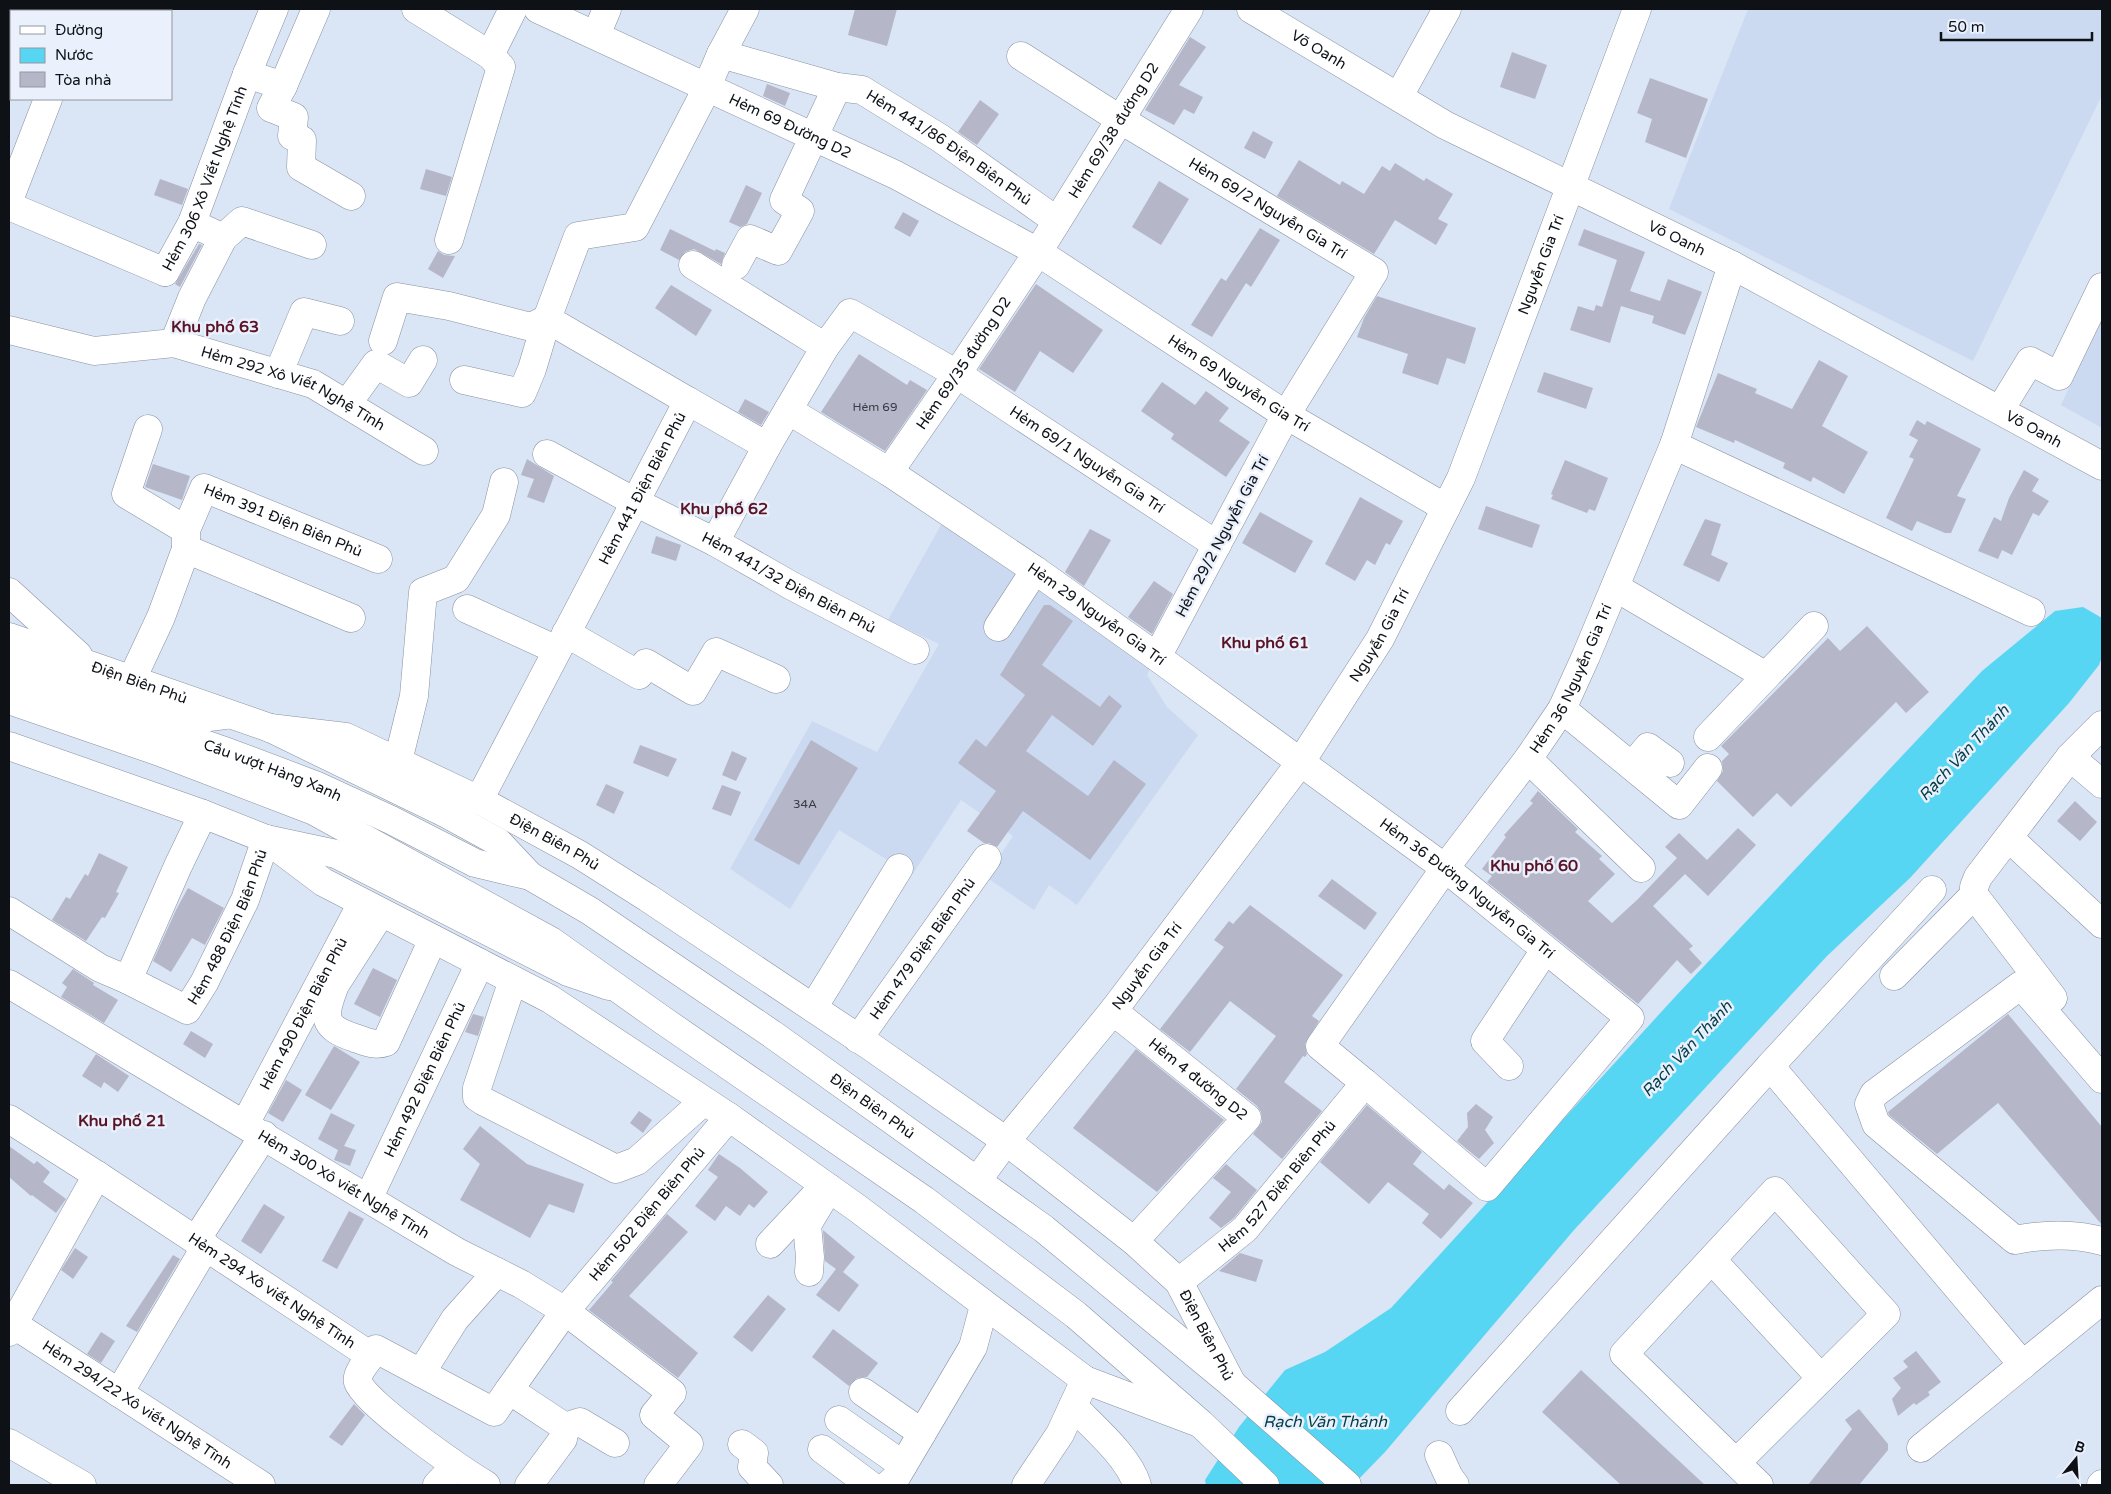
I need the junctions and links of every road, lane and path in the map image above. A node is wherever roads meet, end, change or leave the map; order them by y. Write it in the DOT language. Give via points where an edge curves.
graph roads {
  1 [pos="274,9"];
  2 [pos="316,9"];
  3 [pos="416,9"];
  4 [pos="513,9"];
  5 [pos="538,9"];
  6 [pos="607,9"];
  7 [pos="1189,9"];
  8 [pos="1251,9"];
  9 [pos="1447,9"];
  10 [pos="1637,9"];
  11 [pos="743,10"];
  12 [pos="596,35"];
  13 [pos="721,54"];
  14 [pos="490,56"];
  15 [pos="1020,56"];
  16 [pos="247,74"];
  17 [pos="283,86"];
  18 [pos="708,86"];
  19 [pos="837,87"];
  20 [pos="1399,96"];
  21 [pos="48,100"];
  22 [pos="1121,120"];
  23 [pos="813,136"];
  24 [pos="1570,186"];
  25 [pos="351,196"];
  26 [pos="9,200"];
  27 [pos="9,206"];
  28 [pos="1057,222"];
  29 [pos="192,223"];
  30 [pos="223,238"];
  31 [pos="449,240"];
  32 [pos="312,245"];
  33 [pos="1038,252"];
  34 [pos="693,265"];
  35 [pos="736,265"];
  36 [pos="1732,265"];
  37 [pos="164,272"];
  38 [pos="2102,287"];
  39 [pos="192,298"];
  40 [pos="547,319"];
  41 [pos="340,321"];
  42 [pos="9,330"];
  43 [pos="383,341"];
  44 [pos="174,343"];
  45 [pos="825,346"];
  46 [pos="423,360"];
  47 [pos="278,374"];
  48 [pos="958,374"];
  49 [pos="464,380"];
  50 [pos="688,401"];
  51 [pos="348,404"];
  52 [pos="788,410"];
  53 [pos="2000,410"];
  54 [pos="1286,415"];
  55 [pos="148,429"];
  56 [pos="1674,445"];
  57 [pos="767,446"];
  58 [pos="424,451"];
  59 [pos="547,454"];
  60 [pos="2102,466"];
  61 [pos="889,472"];
  62 [pos="504,482"];
  63 [pos="635,502"];
  64 [pos="1446,508"];
  65 [pos="186,540"];
  66 [pos="715,542"];
  67 [pos="1217,546"];
  68 [pos="378,559"];
  69 [pos="1035,570"];
  70 [pos="1615,587"];
  71 [pos="9,592"];
  72 [pos="467,609"];
  73 [pos="2031,612"];
  74 [pos="351,618"];
  75 [pos="1814,626"];
  76 [pos="998,627"];
  77 [pos="9,637"];
  78 [pos="562,641"];
  79 [pos="915,650"];
  80 [pos="1157,657"];
  81 [pos="9,660"];
  82 [pos="89,664"];
  83 [pos="9,676"];
  84 [pos="1766,676"];
  85 [pos="132,679"];
  86 [pos="776,680"];
  87 [pos="9,700"];
  88 [pos="1562,709"];
  89 [pos="230,714"];
  90 [pos="2102,725"];
  91 [pos="270,728"];
  92 [pos="1708,737"];
  93 [pos="9,746"];
  94 [pos="2070,757"];
  95 [pos="1528,759"];
  96 [pos="398,761"];
  97 [pos="1300,763"];
  98 [pos="1670,763"];
  99 [pos="1632,766"];
  100 [pos="1708,768"];
  101 [pos="2102,784"];
  102 [pos="479,800"];
  103 [pos="203,814"];
  104 [pos="2009,838"];
  105 [pos="266,839"];
  106 [pos="987,858"];
  107 [pos="899,868"];
  108 [pos="1445,868"];
  109 [pos="1641,868"];
  110 [pos="530,876"];
  111 [pos="1932,890"];
  112 [pos="1974,895"];
  113 [pos="371,908"];
  114 [pos="9,911"];
  115 [pos="2102,924"];
  116 [pos="432,939"];
  117 [pos="1545,950"];
  118 [pos="480,963"];
  119 [pos="1894,976"];
  120 [pos="128,980"];
  121 [pos="513,980"];
  122 [pos="9,984"];
  123 [pos="620,990"];
  124 [pos="813,1008"];
  125 [pos="1113,1011"];
  126 [pos="858,1039"];
  127 [pos="2102,1057"];
  128 [pos="1508,1066"];
  129 [pos="1770,1066"];
  130 [pos="2102,1079"];
  131 [pos="1365,1083"];
  132 [pos="704,1101"];
  133 [pos="729,1117"];
  134 [pos="9,1119"];
  135 [pos="255,1130"];
  136 [pos="1006,1141"];
  137 [pos="97,1175"];
  138 [pos="977,1180"];
  139 [pos="827,1187"];
  140 [pos="369,1197"];
  141 [pos="1134,1241"];
  142 [pos="2102,1241"];
  143 [pos="201,1243"];
  144 [pos="770,1244"];
  145 [pos="1712,1260"];
  146 [pos="497,1272"];
  147 [pos="809,1272"];
  148 [pos="1179,1282"];
  149 [pos="2102,1300"];
  150 [pos="984,1306"];
  151 [pos="565,1311"];
  152 [pos="11,1328"];
  153 [pos="371,1356"];
  154 [pos="2023,1365"];
  155 [pos="421,1373"];
  156 [pos="1821,1378"];
  157 [pos="1085,1380"];
  158 [pos="1232,1384"];
  159 [pos="509,1390"];
  160 [pos="863,1392"];
  161 [pos="118,1393"];
  162 [pos="1073,1406"];
  163 [pos="1460,1412"];
  164 [pos="839,1420"];
  165 [pos="1200,1423"];
  166 [pos="565,1427"];
  167 [pos="922,1433"];
  168 [pos="9,1443"];
  169 [pos="615,1443"];
  170 [pos="742,1444"];
  171 [pos="1921,1448"];
  172 [pos="822,1449"];
  173 [pos="1439,1455"];
  174 [pos="1736,1463"];
  175 [pos="896,1475"];
  176 [pos="47,1476"];
  177 [pos="446,1476"];
  178 [pos="82,1485"];
  179 [pos="261,1485"];
  180 [pos="486,1485"];
  181 [pos="529,1485"];
  182 [pos="658,1485"];
  183 [pos="768,1485"];
  184 [pos="870,1485"];
  185 [pos="1026,1485"];
  186 [pos="1137,1485"];
  187 [pos="1265,1485"];
  188 [pos="1347,1485"];
  189 [pos="1455,1485"];
  190 [pos="1760,1485"];
  1 -- 16 [label="main road, Hẻm 306 Xô Viết Nghệ Tĩnh"];
  2 -- 17 [label="main road"];
  3 -- 14 [label="main road"];
  4 -- 14 [label="main road"];
  5 -- 12 [label="main road, Hẻm 69 Đường D2"];
  6 -- 12 [label="main road"];
  7 -- 22 [label="main road, Hẻm 69/38 đường D2"];
  8 -- 20 [label="main road, Võ Oanh"];
  9 -- 20 [label="main road"];
  10 -- 24 [label="main road, Nguyễn Gia Trí"];
  11 -- 13 [label="main road"];
  12 -- 18 [label="main road, Hẻm 69 Đường D2"];
  13 -- 18 [label="main road"];
  13 -- 19 [label="main road, Hẻm 441/86 Điện Biên Phủ"];
  14 -- 31 [label="main road" via="501,67"];
  15 -- 22 [label="main road, Hẻm 69/2 Nguyễn Gia Trí"];
  16 -- 17 [label="main road"];
  16 -- 29 [label="main road, Hẻm 306 Xô Viết Nghệ Tĩnh"];
  17 -- 25 [label="main road" via="271,108 294,117 292,136 302,140 300,167"];
  18 -- 23 [label="main road, Hẻm 69 Đường D2"];
  18 -- 40 [label="main road" via="635,227 578,236"];
  19 -- 23 [label="main road"];
  19 -- 28 [label="main road, Hẻm 441/86 Điện Biên Phủ" via="869,94 940,138"];
  20 -- 24 [label="main road, Võ Oanh" via="1446,124"];
  21 -- 26 [label="main road"];
  22 -- 28 [label="main road, Hẻm 69/38 đường D2"];
  22 -- 54 [label="main road, Hẻm 69/2 Nguyễn Gia Trí" via="1374,272"];
  23 -- 33 [label="main road, Hẻm 69 Đường D2" via="896,175"];
  23 -- 35 [label="main road" via="784,200 800,211 778,251 750,239"];
  24 -- 36 [label="main road, Võ Oanh"];
  24 -- 64 [label="main road, Nguyễn Gia Trí" via="1461,478"];
  27 -- 37 [label="main road, Hẻm 306 Xô Viết Nghệ Tĩnh"];
  28 -- 33 [label="main road, Hẻm 69/38 đường D2"];
  29 -- 30 [label="main road"];
  29 -- 37 [label="main road, Hẻm 306 Xô Viết Nghệ Tĩnh"];
  30 -- 32 [label="main road" via="242,221"];
  30 -- 39 [label="main road"];
  33 -- 48 [label="main road, Hẻm 69/35 đường D2"];
  33 -- 54 [label="main road, Hẻm 69 Nguyễn Gia Trí"];
  34 -- 45 [label="main road"];
  36 -- 53 [label="main road, Võ Oanh"];
  36 -- 56 [label="main road, Hẻm 36 Nguyễn Gia Trí"];
  37 -- 39 [label="main road" via="165,283"];
  38 -- 53 [label="main road" via="2060,376 2030,361"];
  39 -- 44 [label="main road"];
  40 -- 43 [label="main road" via="530,327 449,306 397,297"];
  40 -- 49 [label="main road" via="522,393"];
  40 -- 50 [label="main road, Hẻm 441 Điện Biên Phủ"];
  41 -- 47 [label="main road" via="304,312"];
  42 -- 44 [label="main road, Hẻm 292 Xô Viết Nghệ Tĩnh" via="94,351"];
  44 -- 47 [label="main road, Hẻm 292 Xô Viết Nghệ Tĩnh"];
  45 -- 48 [label="main road, Hẻm 69/1 Nguyễn Gia Trí" via="850,313"];
  45 -- 52 [label="main road"];
  46 -- 51 [label="main road" via="409,383 376,364"];
  47 -- 51 [label="main road, Hẻm 292 Xô Viết Nghệ Tĩnh" via="313,384"];
  48 -- 61 [label="main road, Hẻm 69/35 đường D2"];
  48 -- 67 [label="main road, Hẻm 69/1 Nguyễn Gia Trí"];
  50 -- 57 [label="main road"];
  50 -- 63 [label="main road, Hẻm 441 Điện Biên Phủ"];
  51 -- 58 [label="main road, Hẻm 292 Xô Viết Nghệ Tĩnh"];
  52 -- 57 [label="main road"];
  52 -- 61 [label="main road, Hẻm 29 Nguyễn Gia Trí"];
  53 -- 60 [label="main road, Võ Oanh"];
  54 -- 64 [label="main road, Hẻm 69 Nguyễn Gia Trí"];
  54 -- 67 [label="main road, Hẻm 29/2 Nguyễn Gia Trí"];
  55 -- 65 [label="main road" via="126,494"];
  56 -- 70 [label="main road, Hẻm 36 Nguyễn Gia Trí"];
  56 -- 73 [label="main road"];
  57 -- 66 [label="main road"];
  59 -- 63 [label="main road, Hẻm 441/32 Điện Biên Phủ"];
  61 -- 69 [label="main road, Hẻm 29 Nguyễn Gia Trí"];
  62 -- 96 [label="main road" via="496,515 456,579 423,592 414,696"];
  63 -- 66 [label="main road, Hẻm 441/32 Điện Biên Phủ"];
  63 -- 78 [label="main road, Hẻm 441 Điện Biên Phủ"];
  64 -- 97 [label="main road, Nguyễn Gia Trí" via="1380,640"];
  65 -- 68 [label="main road, Hẻm 391 Điện Biên Phủ" via="204,488"];
  65 -- 74 [label="main road"];
  65 -- 85 [label="main road, Hẻm 391 Điện Biên Phủ" via="161,617"];
  66 -- 79 [label="main road, Hẻm 441/32 Điện Biên Phủ"];
  67 -- 80 [label="main road, Hẻm 29/2 Nguyễn Gia Trí"];
  69 -- 76 [label="main road"];
  69 -- 80 [label="main road, Hẻm 29 Nguyễn Gia Trí"];
  70 -- 84 [label="main road"];
  70 -- 88 [label="main road, Hẻm 36 Nguyễn Gia Trí"];
  71 -- 82 [label="main road"];
  72 -- 78 [label="main road"];
  75 -- 84 [label="main road"];
  77 -- 82 [label="main road, Điện Biên Phủ"];
  78 -- 86 [label="main road" via="639,675 646,663 693,691 716,652"];
  78 -- 102 [label="main road, Hẻm 441 Điện Biên Phủ"];
  80 -- 97 [label="main road, Hẻm 29 Nguyễn Gia Trí"];
  81 -- 89 [label="main road" via="184,720"];
  82 -- 85 [label="main road, Điện Biên Phủ"];
  83 -- 110 [label="main road, Cầu vượt Hàng Xanh" via="315,785 475,863"];
  84 -- 92 [label="main road"];
  85 -- 89 [label="main road, Điện Biên Phủ"];
  87 -- 123 [label="main road, Cầu vượt Hàng Xanh" via="157,751 314,811 551,940"];
  88 -- 95 [label="main road, Hẻm 36 Nguyễn Gia Trí"];
  88 -- 99 [label="main road"];
  89 -- 91 [label="main road, Điện Biên Phủ"];
  90 -- 94 [label="main road"];
  91 -- 96 [label="main road, Điện Biên Phủ" via="346,737"];
  91 -- 110 [label="main road, Điện Biên Phủ" via="448,814 498,842"];
  93 -- 103 [label="main road"];
  94 -- 101 [label="main road"];
  94 -- 104 [label="main road"];
  95 -- 108 [label="main road, Hẻm 36 Nguyễn Gia Trí"];
  95 -- 109 [label="main road"];
  96 -- 102 [label="main road, Điện Biên Phủ"];
  97 -- 108 [label="main road, Hẻm 36 Đường Nguyễn Gia Trí"];
  97 -- 125 [label="main road, Nguyễn Gia Trí"];
  98 -- 99 [label="main road" via="1648,747"];
  99 -- 100 [label="main road" via="1679,805"];
  102 -- 124 [label="main road, Điện Biên Phủ" via="603,870"];
  103 -- 105 [label="main road"];
  103 -- 120 [label="main road"];
  104 -- 112 [label="main road" via="1978,877"];
  104 -- 115 [label="main road"];
  105 -- 113 [label="main road" via="323,882"];
  105 -- 120 [label="main road, Hẻm 488 Điện Biên Phủ" via="245,900 204,983 186,1010"];
  105 -- 123 [label="main road" via="336,854 568,972"];
  106 -- 126 [label="main road, Hẻm 479 Điện Biên Phủ"];
  107 -- 124 [label="main road"];
  108 -- 117 [label="main road, Hẻm 36 Đường Nguyễn Gia Trí"];
  108 -- 131 [label="main road, Hẻm 36 Nguyễn Gia Trí" via="1320,1046"];
  110 -- 138 [label="main road, Điện Biên Phủ" via="590,911 772,1034"];
  111 -- 129 [label="main road"];
  112 -- 119 [label="main road"];
  112 -- 127 [label="main road"];
  113 -- 116 [label="main road"];
  113 -- 116 [label="main road" via="330,998 328,1017 335,1031 369,1043 386,1042"];
  113 -- 135 [label="main road, Hẻm 490 Điện Biên Phủ"];
  114 -- 120 [label="main road" via="100,968"];
  116 -- 118 [label="main road"];
  117 -- 128 [label="main road" via="1485,1041"];
  117 -- 131 [label="main road, Hẻm 36 Đường Nguyễn Gia Trí" via="1630,1018 1487,1187"];
  118 -- 121 [label="main road"];
  118 -- 140 [label="main road, Hẻm 492 Điện Biên Phủ"];
  121 -- 132 [label="main road" via="550,999"];
  121 -- 132 [label="main road" via="477,1088 477,1097 483,1101 616,1169 638,1161"];
  122 -- 135 [label="main road, Hẻm 300 Xô viết Nghệ Tĩnh"];
  123 -- 165 [label="main road" via="924,1200 1076,1315"];
  124 -- 126 [label="main road, Điện Biên Phủ"];
  125 -- 136 [label="main road, Nguyễn Gia Trí"];
  125 -- 141 [label="main road, Hẻm 4 đường D2" via="1247,1118"];
  126 -- 136 [label="main road, Điện Biên Phủ"];
  129 -- 154 [label="main road"];
  129 -- 163 [label="main road"];
  130 -- 142 [label="main road" via="2021,985 1874,1094 1869,1104 1876,1124 2015,1240 2062,1234"];
  131 -- 148 [label="main road, Hẻm 527 Điện Biên Phủ" via="1245,1229"];
  132 -- 133 [label="main road"];
  133 -- 139 [label="main road"];
  133 -- 151 [label="main road, Hẻm 502 Điện Biên Phủ"];
  134 -- 137 [label="main road, Hẻm 294 Xô viết Nghệ Tĩnh"];
  135 -- 140 [label="main road, Hẻm 300 Xô viết Nghệ Tĩnh"];
  135 -- 143 [label="main road, Hẻm 490 Điện Biên Phủ"];
  136 -- 138 [label="main road, Nguyễn Gia Trí"];
  136 -- 141 [label="main road, Điện Biên Phủ"];
  137 -- 143 [label="main road, Hẻm 294 Xô viết Nghệ Tĩnh"];
  137 -- 152 [label="main road"];
  138 -- 158 [label="main road, Điện Biên Phủ" via="1044,1229"];
  139 -- 144 [label="main road"];
  139 -- 147 [label="main road" via="807,1225"];
  139 -- 150 [label="main road"];
  140 -- 146 [label="main road, Hẻm 300 Xô viết Nghệ Tĩnh" via="457,1252"];
  141 -- 148 [label="main road, Điện Biên Phủ"];
  143 -- 153 [label="main road, Hẻm 294 Xô viết Nghệ Tĩnh"];
  143 -- 161 [label="main road, Hẻm 490 Điện Biên Phủ"];
  145 -- 156 [label="main road"];
  145 -- 156 [label="main road" via="1776,1191 1886,1314"];
  145 -- 174 [label="main road" via="1624,1354"];
  146 -- 151 [label="main road, Hẻm 300 Xô viết Nghệ Tĩnh"];
  146 -- 155 [label="main road" via="455,1320"];
  148 -- 158 [label="main road, Điện Biên Phủ"];
  149 -- 154 [label="main road"];
  150 -- 157 [label="main road"];
  150 -- 167 [label="main road" via="974,1347"];
  151 -- 159 [label="main road, Hẻm 502 Điện Biên Phủ"];
  151 -- 182 [label="main road, Hẻm 300 Xô viết Nghệ Tĩnh" via="672,1392 654,1415 689,1444"];
  152 -- 161 [label="main road, Hẻm 294/22 Xô viết Nghệ Tĩnh"];
  153 -- 155 [label="main road" via="376,1349"];
  153 -- 177 [label="main road, Hẻm 294 Xô viết Nghệ Tĩnh" via="358,1376 358,1382 407,1429"];
  154 -- 171 [label="main road"];
  155 -- 159 [label="main road, Hẻm 502 Điện Biên Phủ" via="494,1412"];
  156 -- 174 [label="main road"];
  157 -- 162 [label="main road"];
  157 -- 165 [label="main road"];
  158 -- 188 [label="main road"];
  159 -- 166 [label="main road"];
  160 -- 167 [label="main road"];
  161 -- 179 [label="main road, Hẻm 294/22 Xô viết Nghệ Tĩnh"];
  162 -- 185 [label="main road" via="1060,1434"];
  162 -- 186 [label="main road" via="1130,1468"];
  164 -- 175 [label="main road"];
  165 -- 187 [label="main road"];
  166 -- 169 [label="main road" via="580,1422"];
  166 -- 181 [label="main road" via="563,1439"];
  167 -- 175 [label="main road"];
  168 -- 176 [label="main road"];
  170 -- 183 [label="main road" via="754,1453 752,1467"];
  172 -- 184 [label="main road"];
  173 -- 189 [label="main road"];
  174 -- 190 [label="main road"];
  176 -- 178 [label="main road"];
  177 -- 180 [label="main road, Hẻm 294 Xô viết Nghệ Tĩnh"];
}
